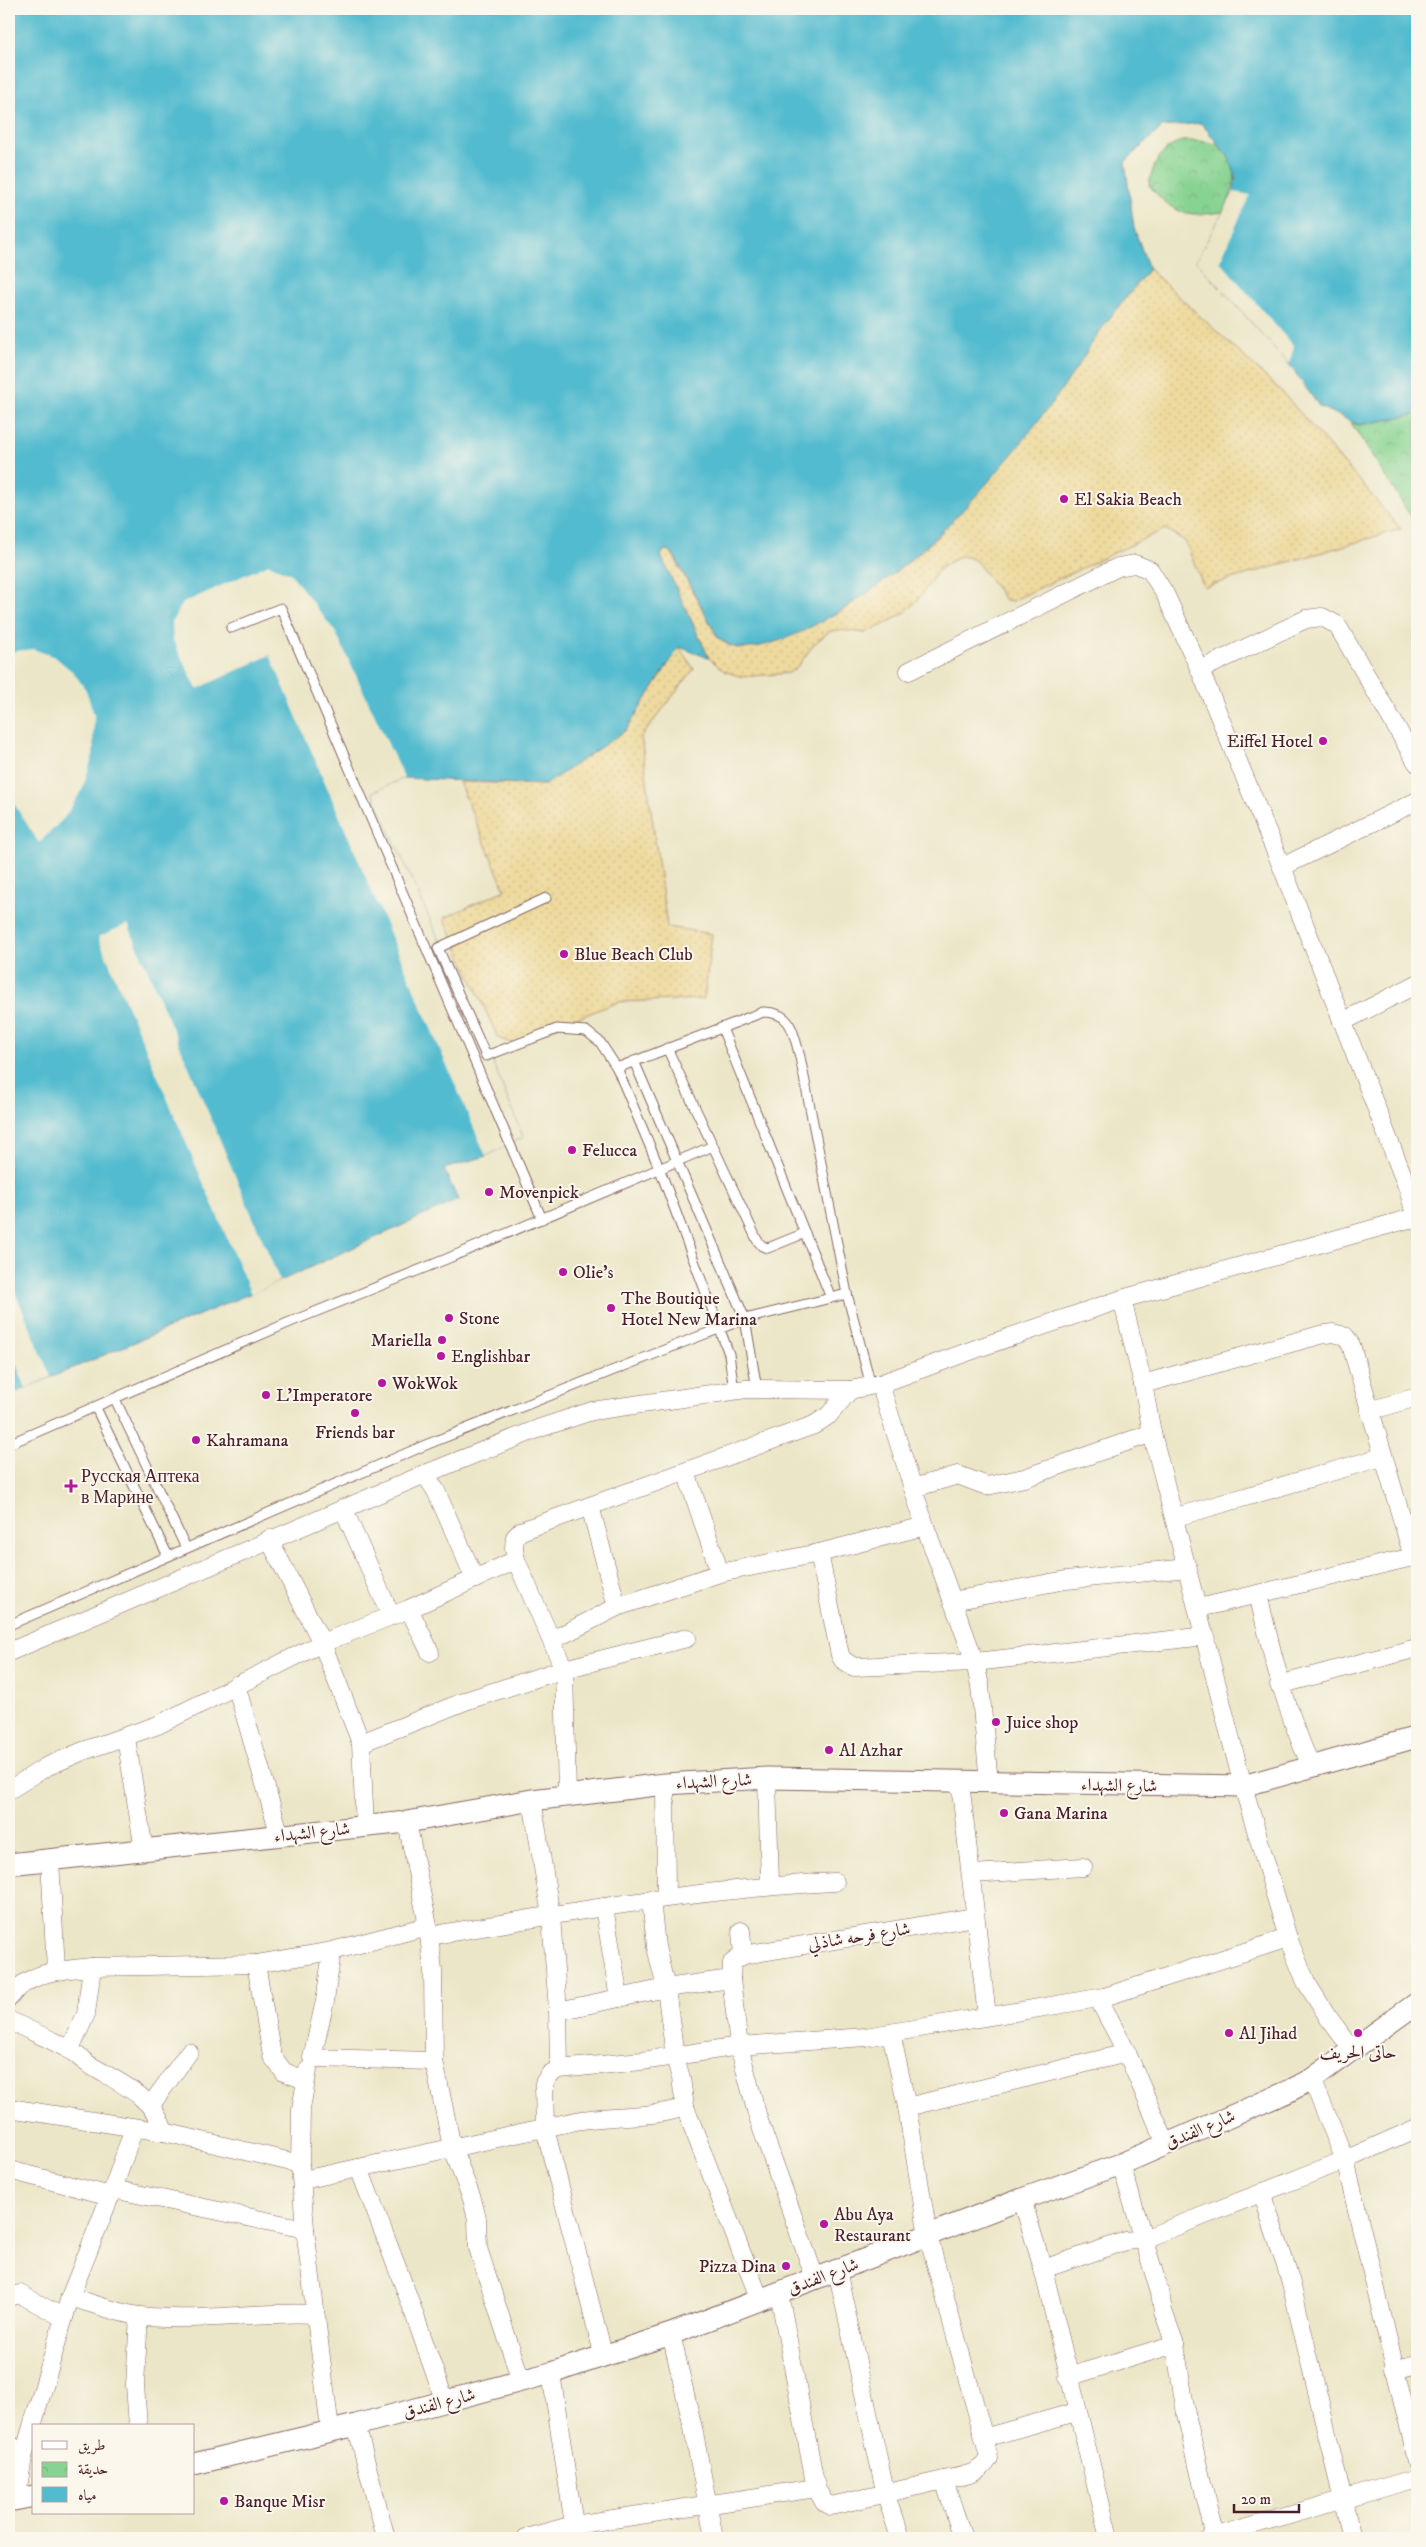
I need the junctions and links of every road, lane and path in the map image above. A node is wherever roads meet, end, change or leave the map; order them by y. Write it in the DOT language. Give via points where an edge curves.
graph roads {
  1 [pos="231,628"];
  2 [pos="1200,670"];
  3 [pos="909,671"];
  4 [pos="1417,763"];
  5 [pos="1417,801"];
  6 [pos="1282,867"];
  7 [pos="546,898"];
  8 [pos="1417,984"];
  9 [pos="1342,1022"];
  10 [pos="722,1028"];
  11 [pos="667,1048"];
  12 [pos="634,1061"];
  13 [pos="617,1068"];
  14 [pos="713,1146"];
  15 [pos="677,1163"];
  16 [pos="660,1170"];
  17 [pos="542,1219"];
  18 [pos="1417,1219"];
  19 [pos="805,1233"];
  20 [pos="847,1294"];
  21 [pos="831,1298"];
  22 [pos="1122,1300"];
  23 [pos="745,1319"];
  24 [pos="720,1328"];
  25 [pos="1143,1384"];
  26 [pos="875,1385"];
  27 [pos="758,1389"];
  28 [pos="850,1390"];
  29 [pos="734,1391"];
  30 [pos="1417,1397"];
  31 [pos="115,1399"];
  32 [pos="96,1408"];
  33 [pos="1369,1411"];
  34 [pos="1152,1433"];
  35 [pos="9,1444"];
  36 [pos="1382,1457"];
  37 [pos="686,1472"];
  38 [pos="425,1474"];
  39 [pos="913,1488"];
  40 [pos="590,1506"];
  41 [pos="343,1508"];
  42 [pos="1176,1518"];
  43 [pos="925,1526"];
  44 [pos="269,1539"];
  45 [pos="186,1548"];
  46 [pos="820,1553"];
  47 [pos="168,1556"];
  48 [pos="1415,1557"];
  49 [pos="516,1560"];
  50 [pos="1188,1568"];
  51 [pos="720,1573"];
  52 [pos="475,1579"];
  53 [pos="1258,1594"];
  54 [pos="952,1601"];
  55 [pos="617,1607"];
  56 [pos="1199,1608"];
  57 [pos="409,1609"];
  58 [pos="391,1616"];
  59 [pos="9,1625"];
  60 [pos="1206,1636"];
  61 [pos="551,1637"];
  62 [pos="686,1638"];
  63 [pos="322,1643"];
  64 [pos="1417,1648"];
  65 [pos="9,1652"];
  66 [pos="430,1652"];
  67 [pos="975,1662"];
  68 [pos="564,1669"];
  69 [pos="236,1685"];
  70 [pos="1279,1685"];
  71 [pos="126,1738"];
  72 [pos="1417,1738"];
  73 [pos="361,1744"];
  74 [pos="1311,1766"];
  75 [pos="767,1778"];
  76 [pos="960,1782"];
  77 [pos="988,1783"];
  78 [pos="665,1784"];
  79 [pos="1243,1786"];
  80 [pos="9,1790"];
  81 [pos="567,1795"];
  82 [pos="532,1800"];
  83 [pos="407,1822"];
  84 [pos="364,1827"];
  85 [pos="280,1836"];
  86 [pos="144,1850"];
  87 [pos="50,1860"];
  88 [pos="9,1864"];
  89 [pos="1083,1867"];
  90 [pos="972,1874"];
  91 [pos="835,1882"];
  92 [pos="770,1885"];
  93 [pos="658,1898"];
  94 [pos="604,1907"];
  95 [pos="551,1916"];
  96 [pos="975,1917"];
  97 [pos="428,1931"];
  98 [pos="741,1932"];
  99 [pos="1288,1938"];
  100 [pos="332,1952"];
  101 [pos="743,1955"];
  102 [pos="256,1964"];
  103 [pos="92,1968"];
  104 [pos="56,1970"];
  105 [pos="731,1979"];
  106 [pos="666,1988"];
  107 [pos="1104,1997"];
  108 [pos="9,1998"];
  109 [pos="618,1998"];
  110 [pos="1416,2006"];
  111 [pos="558,2011"];
  112 [pos="987,2016"];
  113 [pos="9,2020"];
  114 [pos="891,2033"];
  115 [pos="739,2046"];
  116 [pos="1352,2049"];
  117 [pos="70,2050"];
  118 [pos="189,2052"];
  119 [pos="1127,2053"];
  120 [pos="675,2057"];
  121 [pos="312,2058"];
  122 [pos="434,2060"];
  123 [pos="559,2069"];
  124 [pos="305,2080"];
  125 [pos="1312,2080"];
  126 [pos="152,2105"];
  127 [pos="685,2107"];
  128 [pos="907,2107"];
  129 [pos="9,2108"];
  130 [pos="134,2128"];
  131 [pos="1417,2128"];
  132 [pos="545,2129"];
  133 [pos="164,2132"];
  134 [pos="1166,2144"];
  135 [pos="452,2147"];
  136 [pos="1345,2160"];
  137 [pos="1121,2164"];
  138 [pos="359,2168"];
  139 [pos="9,2170"];
  140 [pos="301,2172"];
  141 [pos="112,2192"];
  142 [pos="1263,2192"];
  143 [pos="1022,2199"];
  144 [pos="305,2229"];
  145 [pos="928,2236"];
  146 [pos="1144,2239"];
  147 [pos="1042,2269"];
  148 [pos="837,2270"];
  149 [pos="815,2278"];
  150 [pos="9,2297"];
  151 [pos="70,2297"];
  152 [pos="769,2297"];
  153 [pos="315,2314"];
  154 [pos="139,2316"];
  155 [pos="64,2318"];
  156 [pos="671,2334"];
  157 [pos="1175,2344"];
  158 [pos="604,2357"];
  159 [pos="1417,2364"];
  160 [pos="1394,2370"];
  161 [pos="551,2373"];
  162 [pos="1068,2377"];
  163 [pos="521,2381"];
  164 [pos="445,2402"];
  165 [pos="1410,2403"];
  166 [pos="1076,2412"];
  167 [pos="33,2424"];
  168 [pos="138,2424"];
  169 [pos="356,2425"];
  170 [pos="32,2426"];
  171 [pos="330,2430"];
  172 [pos="984,2438"];
  173 [pos="9,2443"];
  174 [pos="23,2457"];
  175 [pos="1417,2461"];
  176 [pos="195,2464"];
  177 [pos="1417,2478"];
  178 [pos="944,2480"];
  179 [pos="816,2488"];
  180 [pos="886,2495"];
  181 [pos="20,2499"];
  182 [pos="1343,2500"];
  183 [pos="708,2506"];
  184 [pos="575,2532"];
  185 [pos="386,2538"];
  186 [pos="526,2538"];
  187 [pos="714,2538"];
  188 [pos="900,2538"];
  189 [pos="963,2538"];
  190 [pos="1109,2538"];
  191 [pos="1214,2538"];
  192 [pos="1352,2538"];
  1 -- 17 [label="lane" via="281,608"];
  2 -- 3 [label="street" via="1165,594 1150,570 1135,564 1118,568"];
  2 -- 4 [label="street" via="1306,619 1322,617 1337,624"];
  2 -- 6 [label="street"];
  5 -- 6 [label="street"];
  6 -- 9 [label="street"];
  7 -- 13 [label="lane" via="438,948 486,1056 556,1029 574,1029 586,1031 600,1042"];
  8 -- 9 [label="street"];
  9 -- 18 [label="street"];
  10 -- 11 [label="lane"];
  10 -- 19 [label="lane"];
  10 -- 20 [label="lane" via="763,1012 783,1015 790,1023 800,1057"];
  11 -- 12 [label="lane"];
  11 -- 14 [label="lane"];
  12 -- 13 [label="lane"];
  12 -- 15 [label="lane"];
  13 -- 16 [label="lane"];
  14 -- 15 [label="lane"];
  14 -- 19 [label="lane" via="762,1246 768,1248"];
  15 -- 16 [label="lane"];
  15 -- 23 [label="lane"];
  16 -- 17 [label="lane"];
  16 -- 24 [label="lane"];
  17 -- 31 [label="lane" via="290,1322"];
  18 -- 22 [label="street"];
  19 -- 21 [label="lane"];
  20 -- 21 [label="lane"];
  20 -- 26 [label="lane"];
  21 -- 23 [label="lane"];
  22 -- 25 [label="street"];
  22 -- 26 [label="street"];
  23 -- 24 [label="lane"];
  23 -- 27 [label="lane"];
  24 -- 29 [label="lane" via="729,1354"];
  24 -- 45 [label="lane" via="428,1444"];
  25 -- 33 [label="street" via="1333,1333 1345,1336 1351,1345"];
  25 -- 34 [label="street"];
  26 -- 28 [label="street"];
  26 -- 39 [label="street"];
  27 -- 28 [label="street"];
  27 -- 29 [label="street"];
  28 -- 37 [label="street" via="829,1415 814,1425"];
  29 -- 38 [label="street" via="592,1410"];
  30 -- 33 [label="street"];
  31 -- 32 [label="lane"];
  31 -- 45 [label="lane"];
  32 -- 35 [label="lane"];
  32 -- 47 [label="lane"];
  33 -- 36 [label="street"];
  34 -- 39 [label="street" via="1024,1478 987,1486 958,1475"];
  34 -- 42 [label="street"];
  36 -- 42 [label="street"];
  36 -- 48 [label="street"];
  37 -- 40 [label="street"];
  37 -- 51 [label="street"];
  38 -- 41 [label="street"];
  38 -- 52 [label="street" via="436,1491"];
  39 -- 43 [label="street"];
  40 -- 49 [label="street" via="521,1531 515,1538"];
  40 -- 55 [label="street"];
  41 -- 44 [label="street"];
  41 -- 58 [label="street"];
  42 -- 50 [label="street"];
  43 -- 46 [label="street"];
  43 -- 54 [label="street"];
  44 -- 63 [label="street"];
  44 -- 65 [label="street"];
  45 -- 47 [label="lane"];
  46 -- 51 [label="street"];
  46 -- 67 [label="street" via="840,1655 848,1664 854,1667"];
  47 -- 59 [label="lane"];
  48 -- 53 [label="street"];
  49 -- 52 [label="street"];
  49 -- 61 [label="street"];
  50 -- 54 [label="street" via="1066,1580"];
  50 -- 56 [label="street"];
  51 -- 55 [label="street"];
  52 -- 57 [label="street"];
  53 -- 56 [label="street"];
  53 -- 70 [label="street"];
  54 -- 67 [label="street"];
  55 -- 61 [label="street" via="560,1636"];
  56 -- 60 [label="street"];
  57 -- 58 [label="street"];
  57 -- 66 [label="street"];
  58 -- 63 [label="street"];
  60 -- 67 [label="street"];
  60 -- 79 [label="street"];
  61 -- 68 [label="street"];
  62 -- 68 [label="street"];
  63 -- 69 [label="street"];
  63 -- 73 [label="street"];
  64 -- 70 [label="street"];
  67 -- 77 [label="street"];
  68 -- 73 [label="street" via="468,1700"];
  68 -- 81 [label="street"];
  69 -- 71 [label="street"];
  69 -- 85 [label="street"];
  70 -- 74 [label="street"];
  71 -- 80 [label="street" via="61,1760"];
  71 -- 86 [label="street"];
  72 -- 74 [label="street, شارع الشهداء"];
  73 -- 84 [label="street"];
  74 -- 79 [label="street, شارع الشهداء"];
  75 -- 76 [label="street, شارع الشهداء"];
  75 -- 78 [label="street, شارع الشهداء"];
  75 -- 92 [label="street"];
  76 -- 77 [label="street, شارع الشهداء"];
  76 -- 90 [label="street"];
  77 -- 79 [label="street, شارع الشهداء"];
  78 -- 81 [label="street, شارع الشهداء"];
  78 -- 93 [label="street"];
  79 -- 99 [label="street"];
  81 -- 82 [label="street, شارع الشهداء"];
  82 -- 83 [label="street, شارع الشهداء"];
  82 -- 95 [label="street"];
  83 -- 84 [label="street, شارع الشهداء"];
  83 -- 97 [label="street"];
  84 -- 85 [label="street, شارع الشهداء"];
  85 -- 86 [label="street, شارع الشهداء"];
  86 -- 87 [label="street, شارع الشهداء"];
  87 -- 88 [label="street, شارع الشهداء"];
  87 -- 104 [label="street"];
  89 -- 90 [label="street"];
  90 -- 96 [label="street"];
  91 -- 92 [label="street"];
  92 -- 93 [label="street"];
  93 -- 94 [label="street"];
  93 -- 106 [label="street" via="656,1947"];
  94 -- 95 [label="street"];
  94 -- 109 [label="street"];
  95 -- 97 [label="street"];
  95 -- 111 [label="street"];
  96 -- 101 [label="street, شارع فرحه شاذلي"];
  96 -- 112 [label="street"];
  97 -- 100 [label="street"];
  97 -- 122 [label="street" via="433,1970"];
  98 -- 101 [label="street"];
  99 -- 107 [label="street"];
  99 -- 116 [label="street" via="1306,1982"];
  100 -- 102 [label="street"];
  100 -- 121 [label="street"];
  101 -- 105 [label="street" via="732,1962"];
  102 -- 103 [label="street"];
  102 -- 124 [label="street" via="272,2056 284,2072"];
  103 -- 104 [label="street"];
  103 -- 117 [label="street" via="86,2014"];
  104 -- 108 [label="street" via="31,1979"];
  105 -- 106 [label="street"];
  105 -- 115 [label="street"];
  106 -- 109 [label="street"];
  106 -- 120 [label="street"];
  107 -- 112 [label="street"];
  107 -- 119 [label="street" via="1102,2006"];
  109 -- 111 [label="street"];
  110 -- 116 [label="street, شارع الفندق"];
  111 -- 123 [label="street"];
  112 -- 114 [label="street"];
  113 -- 117 [label="street"];
  114 -- 115 [label="street"];
  114 -- 128 [label="street"];
  115 -- 120 [label="street"];
  115 -- 149 [label="street" via="758,2118"];
  116 -- 125 [label="street, شارع الفندق"];
  117 -- 126 [label="street" via="120,2080"];
  118 -- 126 [label="street"];
  119 -- 128 [label="street"];
  119 -- 134 [label="street"];
  120 -- 123 [label="street"];
  120 -- 127 [label="street"];
  121 -- 122 [label="street"];
  121 -- 124 [label="street"];
  122 -- 135 [label="street"];
  123 -- 132 [label="street" via="544,2082"];
  124 -- 140 [label="street" via="301,2109"];
  125 -- 134 [label="street, شارع الفندق"];
  125 -- 136 [label="street"];
  126 -- 133 [label="street"];
  127 -- 132 [label="street" via="578,2121"];
  127 -- 152 [label="street"];
  128 -- 145 [label="street"];
  129 -- 130 [label="street"];
  130 -- 133 [label="street"];
  130 -- 141 [label="street"];
  131 -- 136 [label="street"];
  132 -- 135 [label="street"];
  132 -- 158 [label="street"];
  133 -- 140 [label="street"];
  134 -- 137 [label="street, شارع الفندق"];
  135 -- 138 [label="street"];
  135 -- 163 [label="street" via="472,2200 478,2248"];
  136 -- 142 [label="street"];
  136 -- 160 [label="street"];
  137 -- 143 [label="street, شارع الفندق"];
  137 -- 146 [label="street"];
  138 -- 140 [label="street"];
  138 -- 164 [label="street"];
  139 -- 141 [label="street"];
  140 -- 144 [label="street"];
  141 -- 144 [label="street"];
  141 -- 151 [label="street"];
  142 -- 146 [label="street"];
  142 -- 182 [label="street" via="1292,2287"];
  143 -- 145 [label="street, شارع الفندق"];
  143 -- 147 [label="street"];
  144 -- 153 [label="street"];
  145 -- 148 [label="street, شارع الفندق"];
  145 -- 172 [label="street"];
  146 -- 147 [label="street"];
  146 -- 157 [label="street"];
  147 -- 162 [label="street"];
  148 -- 149 [label="street, شارع الفندق"];
  148 -- 180 [label="street"];
  149 -- 152 [label="street, شارع الفندق"];
  150 -- 155 [label="street" via="20,2294"];
  151 -- 154 [label="street"];
  151 -- 155 [label="street"];
  152 -- 156 [label="street, شارع الفندق"];
  152 -- 179 [label="street"];
  153 -- 154 [label="street" via="187,2318"];
  153 -- 171 [label="street"];
  154 -- 168 [label="street" via="135,2385"];
  155 -- 167 [label="street"];
  156 -- 158 [label="street, شارع الفندق"];
  156 -- 183 [label="street"];
  157 -- 162 [label="street"];
  157 -- 191 [label="street" via="1186,2414"];
  158 -- 161 [label="street, شارع الفندق"];
  159 -- 160 [label="street"];
  160 -- 165 [label="street"];
  161 -- 163 [label="street, شارع الفندق"];
  161 -- 184 [label="street"];
  162 -- 166 [label="street"];
  163 -- 164 [label="street, شارع الفندق"];
  164 -- 169 [label="street, شارع الفندق"];
  165 -- 175 [label="street"];
  166 -- 172 [label="street"];
  166 -- 190 [label="street"];
  169 -- 171 [label="street, شارع الفندق"];
  169 -- 185 [label="street"];
  170 -- 174 [label="street"];
  171 -- 176 [label="street, شارع الفندق"];
  172 -- 178 [label="street" via="989,2458 984,2468"];
  173 -- 174 [label="street"];
  174 -- 181 [label="street"];
  177 -- 182 [label="street"];
  178 -- 180 [label="street"];
  178 -- 189 [label="street"];
  179 -- 180 [label="street" via="824,2502 831,2506"];
  179 -- 183 [label="street"];
  180 -- 188 [label="street"];
  182 -- 191 [label="street"];
  182 -- 192 [label="street"];
  183 -- 184 [label="street"];
  183 -- 187 [label="street"];
  184 -- 186 [label="street"];
}
